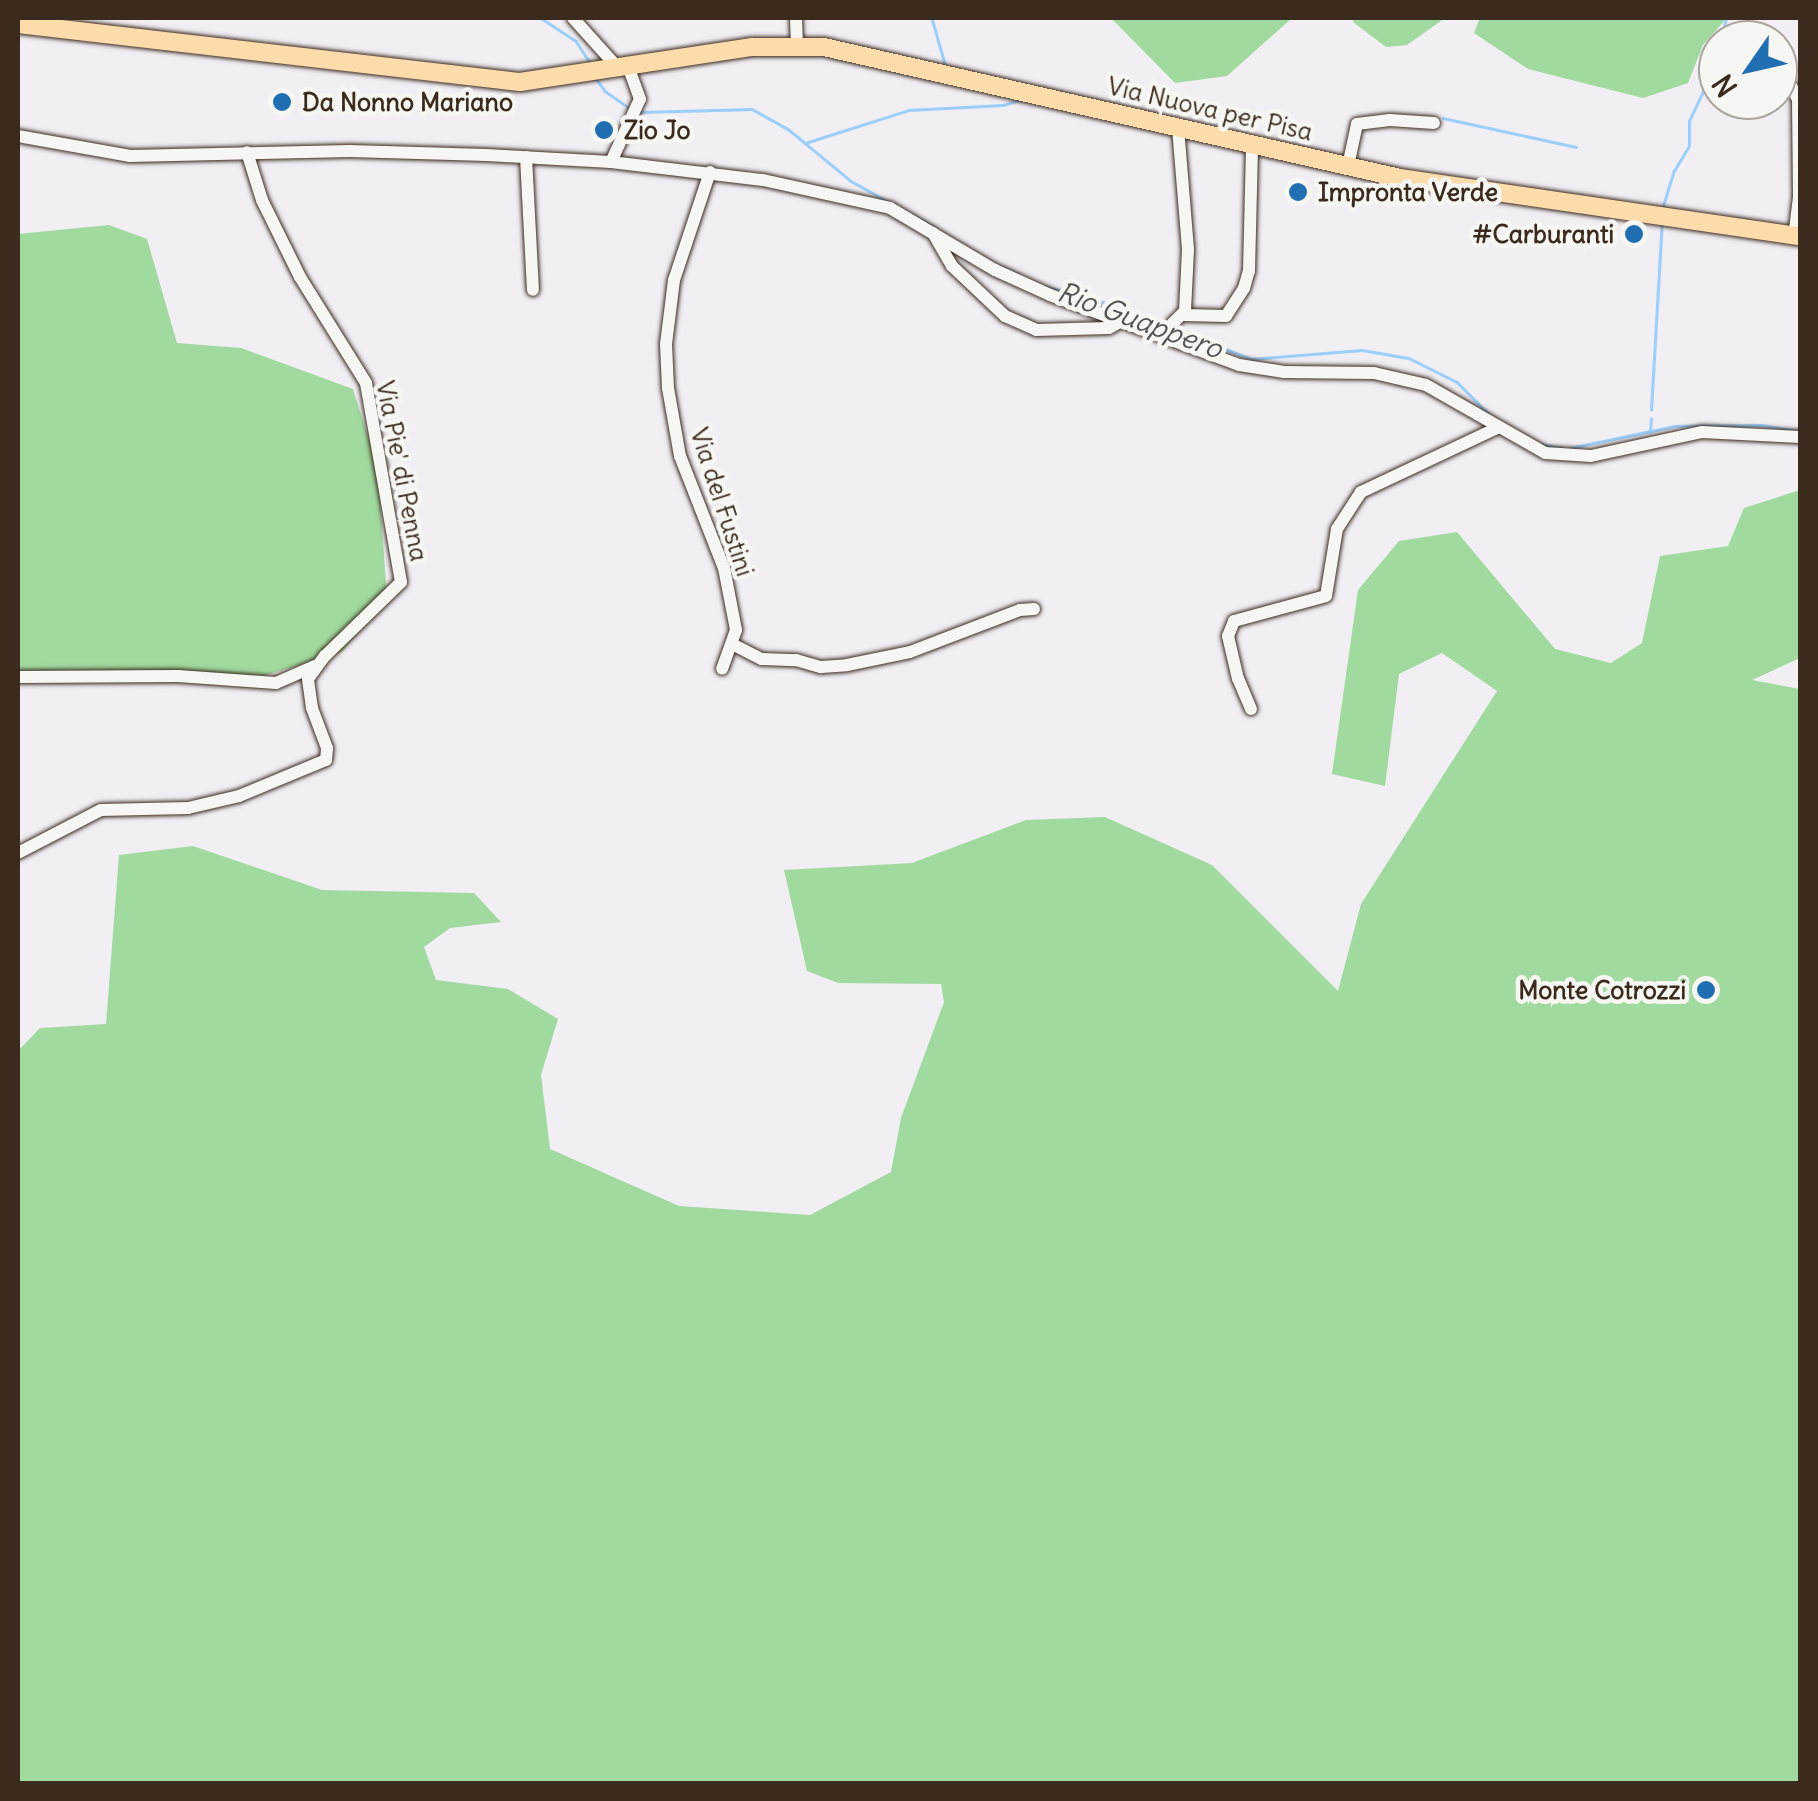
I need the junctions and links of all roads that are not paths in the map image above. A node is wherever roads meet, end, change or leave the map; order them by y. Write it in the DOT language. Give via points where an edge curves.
graph roads {
  1 [pos="573,18"];
  2 [pos="796,18"];
  3 [pos="18,24"];
  4 [pos="797,45"];
  5 [pos="619,69"];
  6 [pos="1798,100"];
  7 [pos="1434,123"];
  8 [pos="1178,127"];
  9 [pos="18,136"];
  10 [pos="1252,144"];
  11 [pos="247,152"];
  12 [pos="526,157"];
  13 [pos="611,162"];
  14 [pos="1348,166"];
  15 [pos="710,172"];
  16 [pos="1800,198"];
  17 [pos="932,233"];
  18 [pos="1797,236"];
  19 [pos="533,290"];
  20 [pos="1121,321"];
  21 [pos="1173,327"];
  22 [pos="1496,428"];
  23 [pos="1800,437"];
  24 [pos="1034,610"];
  25 [pos="734,645"];
  26 [pos="319,664"];
  27 [pos="722,668"];
  28 [pos="18,677"];
  29 [pos="1252,708"];
  30 [pos="18,853"];
  1 -- 5 [label="street"];
  2 -- 4 [label="street"];
  3 -- 5 [label="main road, Via Nuova per Pisa" via="501,81"];
  4 -- 5 [label="main road, Via Nuova per Pisa"];
  4 -- 8 [label="main road, Via Nuova per Pisa"];
  5 -- 13 [label="street" via="640,99"];
  6 -- 16 [label="street"];
  7 -- 14 [label="street" via="1357,124"];
  8 -- 10 [label="main road, Via Nuova per Pisa"];
  8 -- 21 [label="street" via="1188,249"];
  9 -- 11 [label="street" via="130,156"];
  10 -- 14 [label="main road, Via Nuova per Pisa"];
  10 -- 21 [label="street" via="1244,288 1226,316"];
  11 -- 12 [label="street"];
  11 -- 26 [label="street, Via Pie' di Penna" via="300,277 366,384 400,582"];
  12 -- 13 [label="street"];
  12 -- 19 [label="street"];
  13 -- 15 [label="street"];
  14 -- 18 [label="main road, Via Nuova per Pisa"];
  15 -- 17 [label="street" via="834,192 890,208"];
  15 -- 25 [label="street, Via del Fustini" via="671,292 668,388 680,456 724,568"];
  16 -- 18 [label="street"];
  17 -- 20 [label="street" via="995,270"];
  17 -- 20 [label="street" via="952,266 1004,316 1036,330 1113,328"];
  20 -- 21 [label="street"];
  21 -- 22 [label="street" via="1258,369 1374,373 1426,385"];
  22 -- 23 [label="street" via="1545,453 1576,458 1702,432"];
  22 -- 29 [label="street" via="1361,492 1338,530 1326,596 1234,621 1228,636"];
  24 -- 25 [label="street" via="910,652 846,665 762,660"];
  25 -- 27 [label="street"];
  26 -- 28 [label="street" via="276,683"];
  26 -- 30 [label="street" via="308,679 326,760 239,796 188,808 102,810"];
}
